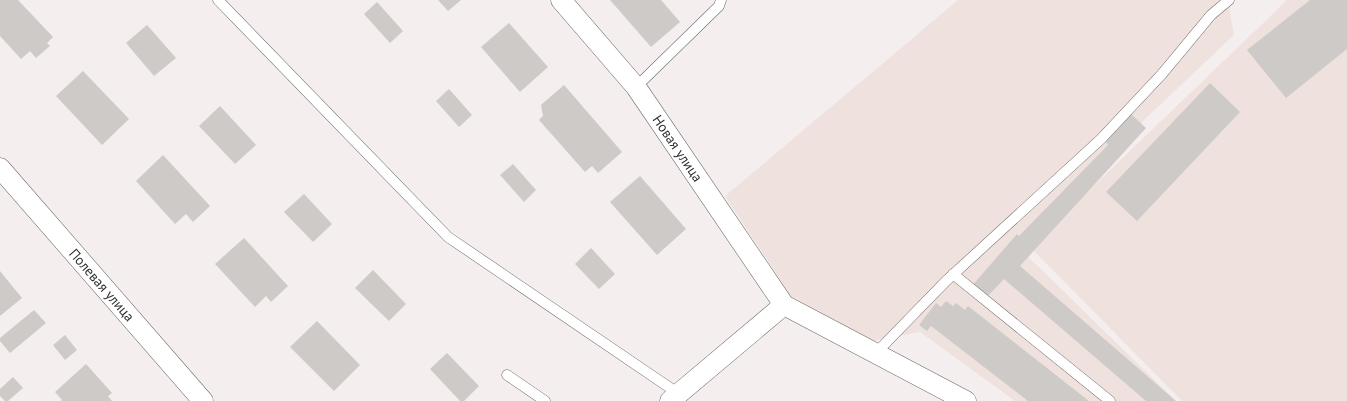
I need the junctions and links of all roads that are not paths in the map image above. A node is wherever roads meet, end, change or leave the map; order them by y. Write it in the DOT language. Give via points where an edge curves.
graph roads {
  1 [pos="218,0"];
  2 [pos="560,0"];
  3 [pos="721,0"];
  4 [pos="1229,0"];
  5 [pos="636,87"];
  6 [pos="0,168"];
  7 [pos="953,274"];
  8 [pos="784,304"];
  9 [pos="876,353"];
  10 [pos="507,375"];
  11 [pos="674,398"];
  12 [pos="203,401"];
  13 [pos="545,401"];
  14 [pos="966,401"];
  15 [pos="1110,401"];
  1 -- 11 [label="lane" via="448,237"];
  2 -- 5 [label="street, Новая улица"];
  3 -- 5 [label="lane" via="719,6"];
  4 -- 7 [label="lane" via="1101,139"];
  5 -- 8 [label="street, Новая улица"];
  6 -- 12 [label="street, Полевая улица"];
  7 -- 9 [label="lane"];
  7 -- 15 [label="lane"];
  8 -- 9 [label="street"];
  8 -- 11 [label="street"];
  9 -- 14 [label="street"];
  10 -- 13 [label="lane"];
}
